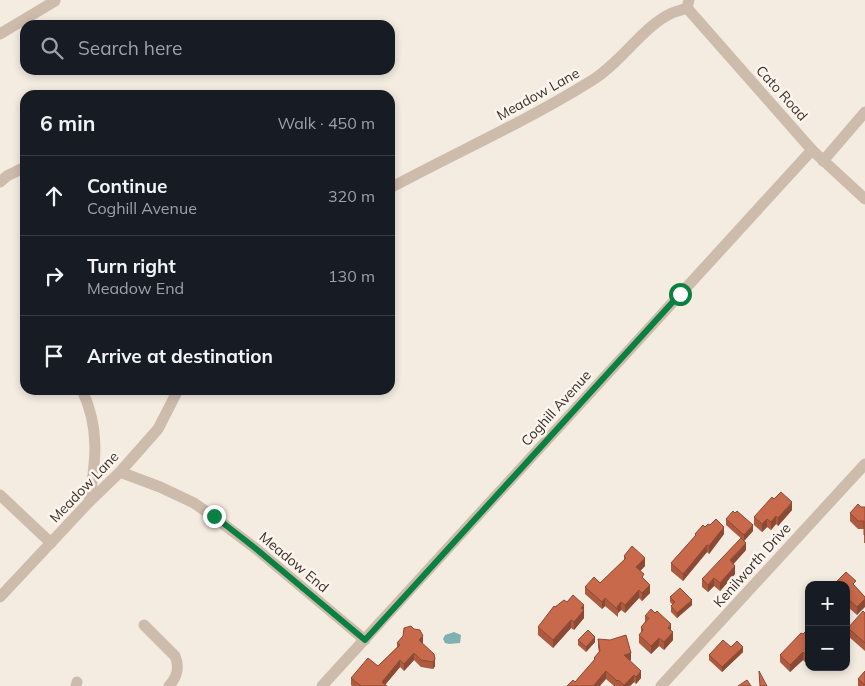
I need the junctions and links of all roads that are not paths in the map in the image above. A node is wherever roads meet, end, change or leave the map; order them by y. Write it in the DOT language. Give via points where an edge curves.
graph roads {
  1 [pos="55,1"];
  2 [pos="688,4"];
  3 [pos="23,20"];
  4 [pos="20,22"];
  5 [pos="0,34"];
  6 [pos="865,112"];
  7 [pos="812,150"];
  8 [pos="823,161"];
  9 [pos="20,170"];
  10 [pos="0,182"];
  11 [pos="395,185"];
  12 [pos="865,199"];
  13 [pos="84,395"];
  14 [pos="175,395"];
  15 [pos="865,464"];
  16 [pos="120,472"];
  17 [pos="0,495"];
  18 [pos="89,502"];
  19 [pos="51,543"];
  20 [pos="0,597"];
  21 [pos="144,625"];
  22 [pos="365,640"];
  23 [pos="169,686"];
  24 [pos="322,686"];
  25 [pos="661,686"];
  1 -- 3 [label="street"];
  2 -- 7 [label="street, Cato Road"];
  2 -- 11 [label="street, Meadow Lane" via="662,19 593,80 509,128"];
  4 -- 5 [label="street"];
  6 -- 8 [label="street"];
  7 -- 8 [label="street, Cato Road"];
  7 -- 22 [label="street, Coghill Avenue"];
  8 -- 12 [label="street, Cato Road"];
  9 -- 10 [label="street"];
  13 -- 18 [label="street" via="95,431"];
  14 -- 16 [label="street, Meadow Lane" via="158,429"];
  15 -- 25 [label="street, Kenilworth Drive"];
  16 -- 18 [label="street, Meadow Lane"];
  16 -- 22 [label="street, Meadow End" via="160,487 214,516"];
  17 -- 19 [label="street"];
  18 -- 19 [label="street, Meadow Lane"];
  19 -- 20 [label="street, Meadow Lane"];
  21 -- 23 [label="street" via="175,656 177,677"];
  22 -- 24 [label="street, Coghill Avenue"];
}
